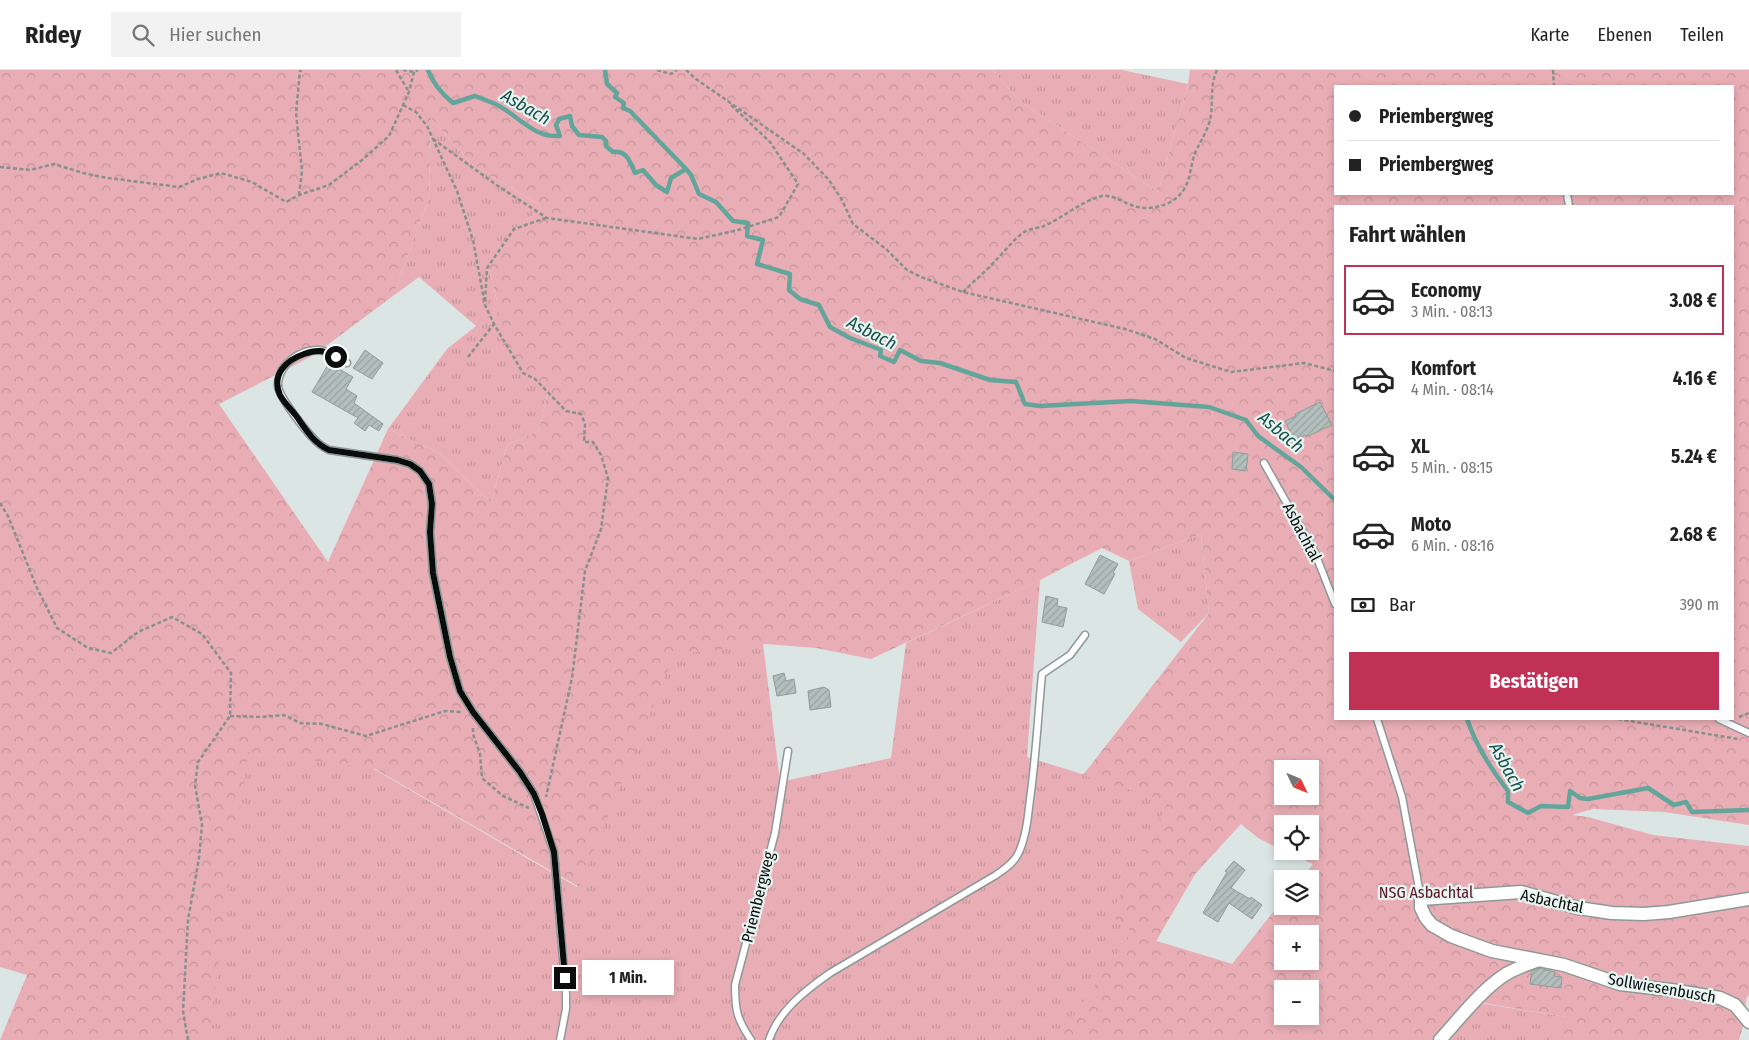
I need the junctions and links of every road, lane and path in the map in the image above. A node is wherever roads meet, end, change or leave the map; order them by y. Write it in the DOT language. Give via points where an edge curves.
graph roads {
  1 [pos="302,70"];
  2 [pos="396,70"];
  3 [pos="402,70"];
  4 [pos="418,70"];
  5 [pos="657,70"];
  6 [pos="677,70"];
  7 [pos="686,70"];
  8 [pos="1217,70"];
  9 [pos="1553,70"];
  10 [pos="414,72"];
  11 [pos="1554,85"];
  12 [pos="409,92"];
  13 [pos="725,99"];
  14 [pos="404,105"];
  15 [pos="432,138"];
  16 [pos="0,167"];
  17 [pos="299,195"];
  18 [pos="547,218"];
  19 [pos="963,292"];
  20 [pos="484,305"];
  21 [pos="494,324"];
  22 [pos="468,357"];
  23 [pos="347,363"];
  24 [pos="1334,370"];
  25 [pos="1264,462"];
  26 [pos="0,503"];
  27 [pos="1334,601"];
  28 [pos="1085,635"];
  29 [pos="473,712"];
  30 [pos="230,716"];
  31 [pos="1377,720"];
  32 [pos="1624,720"];
  33 [pos="1720,720"];
  34 [pos="1749,733"];
  35 [pos="1740,740"];
  36 [pos="788,751"];
  37 [pos="542,814"];
  38 [pos="1421,899"];
  39 [pos="1749,899"];
  40 [pos="1539,960"];
  41 [pos="1749,1022"];
  42 [pos="188,1040"];
  43 [pos="560,1040"];
  44 [pos="751,1040"];
  45 [pos="769,1040"];
  46 [pos="1440,1040"];
  1 -- 17 [label="path" via="296,113 302,171"];
  2 -- 12 [label="path"];
  3 -- 10 [label="path"];
  4 -- 10 [label="path"];
  5 -- 6 [label="path" via="672,74"];
  7 -- 13 [label="path"];
  8 -- 19 [label="path" via="1210,99 1209,126 1194,155 1187,186 1181,194 1172,201 1148,208 1103,196 1089,201 1043,226 1024,231"];
  9 -- 11 [label="path"];
  10 -- 12 [label="path"];
  12 -- 14 [label="path"];
  13 -- 18 [label="path" via="770,142 798,184 779,217 698,239"];
  13 -- 19 [label="path" via="804,154 829,180 853,224 907,270"];
  14 -- 15 [label="path" via="416,112"];
  14 -- 17 [label="path" via="389,136 362,160 329,185"];
  15 -- 18 [label="path"];
  15 -- 20 [label="path" via="457,191 473,240"];
  16 -- 17 [label="path" via="30,170 54,164 108,178 179,187 221,173 252,182 286,202"];
  18 -- 20 [label="path" via="514,229 487,268"];
  19 -- 24 [label="path" via="1125,329 1154,339 1186,358 1232,372 1304,363"];
  20 -- 21 [label="path"];
  21 -- 22 [label="path"];
  21 -- 37 [label="path" via="524,373 535,379 566,411 581,414 585,424 584,442 593,442 602,455 608,478 601,528 584,571 572,678"];
  23 -- 29 [label="lane" via="326,351 314,350 292,358 279,374 280,395 322,447 397,460 410,464 426,478 431,492 433,573 450,657 460,691"];
  25 -- 27 [label="lane, Asbachtal" via="1315,553"];
  26 -- 30 [label="path" via="57,628 88,648 111,653 138,632 172,617 202,634 230,674"];
  28 -- 45 [label="lane" via="1070,655 1042,674 1032,786 1017,856 996,875 830,973 807,990 787,1009"];
  29 -- 30 [label="path" via="445,710 366,736 322,724 300,722 284,715"];
  29 -- 37 [label="lane" via="520,772"];
  29 -- 37 [label="path" via="473,734 480,754 482,778 503,796"];
  30 -- 42 [label="path" via="198,762 195,785 202,825 188,920 183,1011"];
  31 -- 38 [label="lane" via="1402,797"];
  32 -- 35 [label="path"];
  33 -- 34 [label="lane"];
  36 -- 44 [label="lane, Priembergweg" via="775,833 735,985 739,1021"];
  37 -- 43 [label="lane" via="554,852 563,946 566,1009"];
  38 -- 39 [label="street, Asbachtal" via="1521,892 1578,908 1644,914"];
  38 -- 40 [label="street, Sollwiesenbusch" via="1426,918 1452,936 1492,950"];
  40 -- 41 [label="street, Sollwiesenbusch" via="1620,984 1720,998 1735,1005"];
  40 -- 46 [label="street" via="1495,983"];
}
